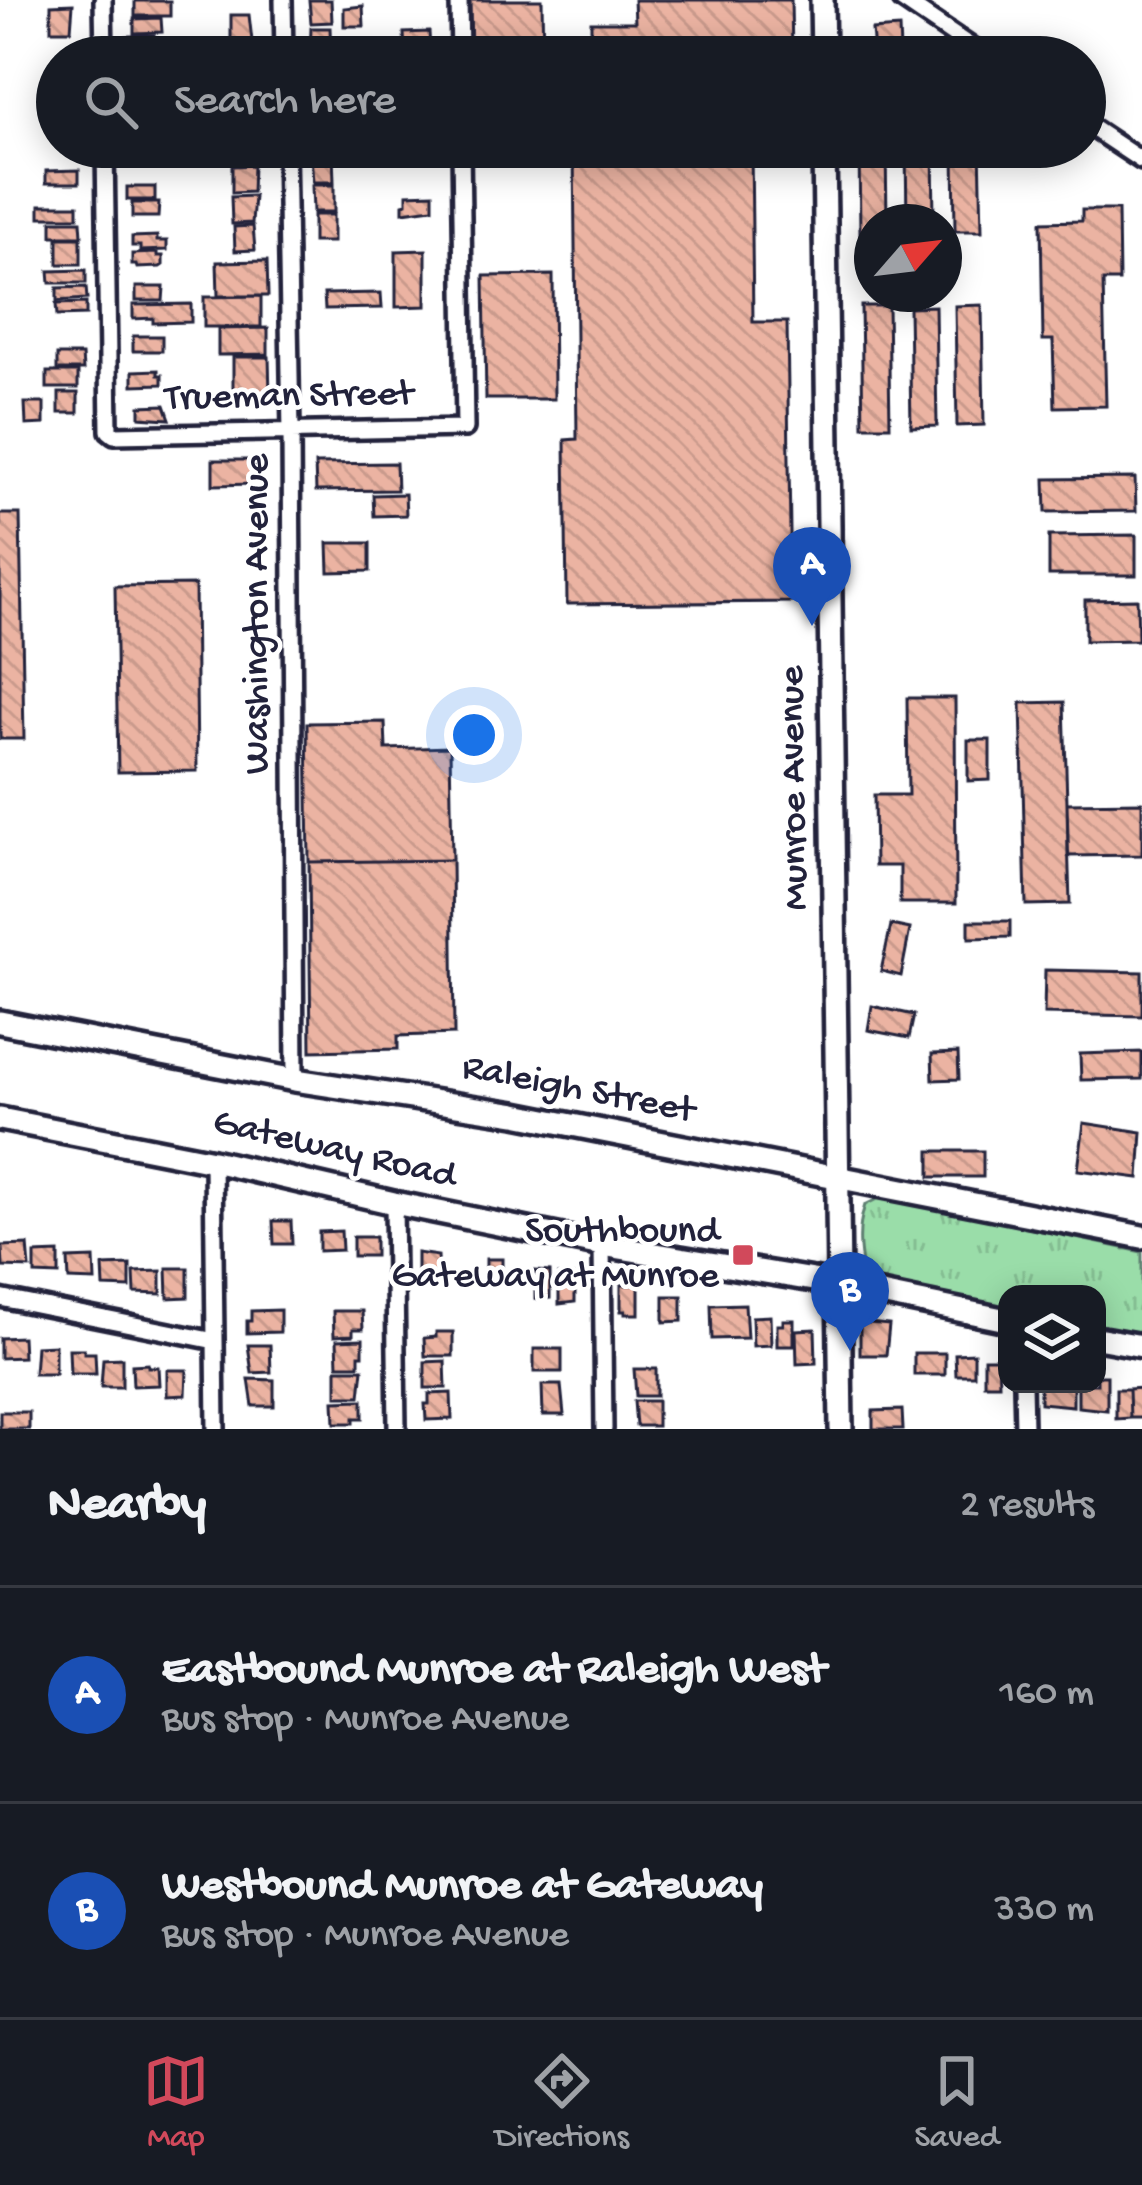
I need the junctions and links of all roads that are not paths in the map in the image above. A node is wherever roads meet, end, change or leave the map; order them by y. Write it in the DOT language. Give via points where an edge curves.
graph roads {
  1 [pos="103,0"];
  2 [pos="283,0"];
  3 [pos="459,0"];
  4 [pos="822,0"];
  5 [pos="902,0"];
  6 [pos="104,36"];
  7 [pos="284,36"];
  8 [pos="460,36"];
  9 [pos="823,36"];
  10 [pos="955,36"];
  11 [pos="1106,137"];
  12 [pos="1142,161"];
  13 [pos="105,168"];
  14 [pos="286,168"];
  15 [pos="461,168"];
  16 [pos="824,168"];
  17 [pos="291,432"];
  18 [pos="0,1022"];
  19 [pos="295,1080"];
  20 [pos="0,1120"];
  21 [pos="213,1161"];
  22 [pos="837,1177"];
  23 [pos="394,1203"];
  24 [pos="1142,1237"];
  25 [pos="602,1245"];
  26 [pos="837,1286"];
  27 [pos="0,1298"];
  28 [pos="998,1318"];
  29 [pos="1106,1340"];
  30 [pos="215,1341"];
  31 [pos="1142,1346"];
  32 [pos="1023,1393"];
  33 [pos="216,1429"];
  34 [pos="397,1429"];
  35 [pos="604,1429"];
  36 [pos="841,1429"];
  37 [pos="1024,1429"];
  1 -- 6 [label="street"];
  2 -- 7 [label="street"];
  3 -- 8 [label="street"];
  4 -- 9 [label="street"];
  5 -- 10 [label="street"];
  11 -- 12 [label="street"];
  13 -- 17 [label="street, Trueman Street" via="109,430"];
  14 -- 17 [label="street, Washington Avenue"];
  15 -- 17 [label="street, Trueman Street" via="465,428"];
  16 -- 22 [label="street, Munroe Avenue"];
  17 -- 19 [label="street, Washington Avenue"];
  18 -- 19 [label="street, Raleigh Street"];
  19 -- 22 [label="street, Raleigh Street"];
  20 -- 21 [label="street, Gateway Road"];
  21 -- 23 [label="street, Gateway Road"];
  21 -- 30 [label="street"];
  22 -- 24 [label="street, Raleigh Street"];
  22 -- 26 [label="street, Munroe Avenue"];
  23 -- 25 [label="street, Gateway Road"];
  23 -- 34 [label="street"];
  25 -- 26 [label="street, Gateway Road"];
  25 -- 35 [label="street"];
  26 -- 28 [label="street, Gateway Road"];
  26 -- 36 [label="street, Munroe Avenue"];
  27 -- 30 [label="street"];
  29 -- 31 [label="street"];
  30 -- 33 [label="street"];
  32 -- 37 [label="street"];
}
